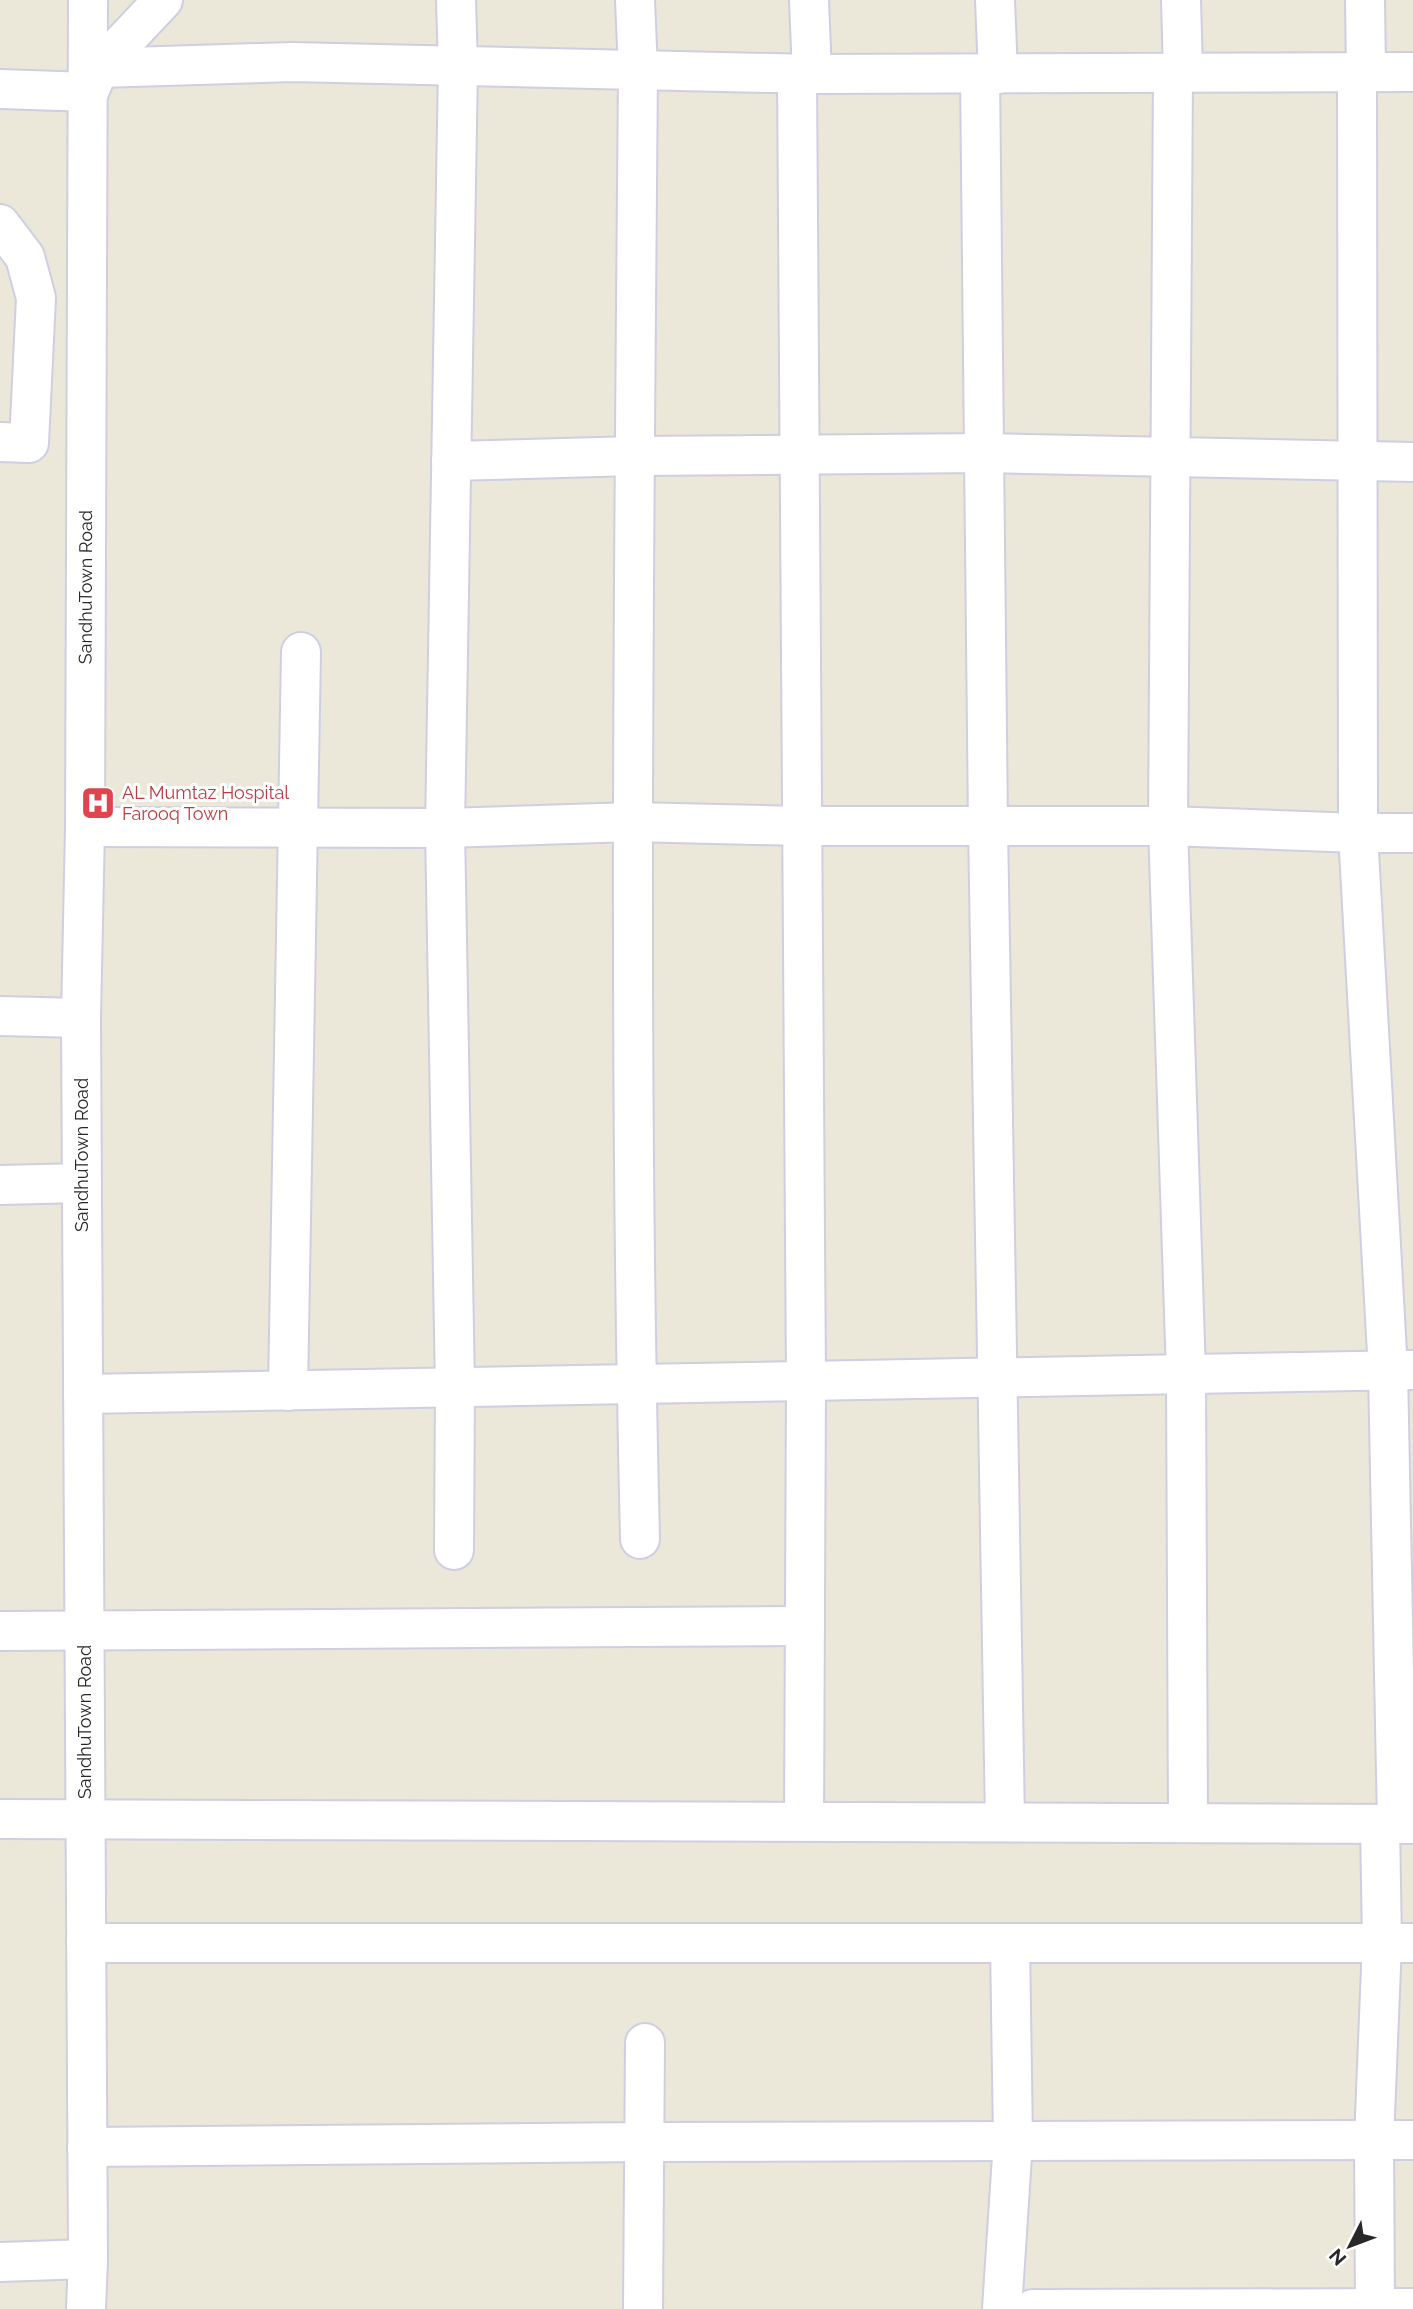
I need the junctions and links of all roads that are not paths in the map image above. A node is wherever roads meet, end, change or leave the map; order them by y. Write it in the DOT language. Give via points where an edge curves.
graph roads {
  1 [pos="88,0"];
  2 [pos="163,0"];
  3 [pos="456,0"];
  4 [pos="635,0"];
  5 [pos="809,0"];
  6 [pos="995,0"];
  7 [pos="1181,0"];
  8 [pos="1364,0"];
  9 [pos="458,66"];
  10 [pos="638,70"];
  11 [pos="1361,72"];
  12 [pos="1413,72"];
  13 [pos="1178,73"];
  14 [pos="804,74"];
  15 [pos="989,74"];
  16 [pos="94,80"];
  17 [pos="0,89"];
  18 [pos="0,224"];
  19 [pos="0,442"];
  20 [pos="984,453"];
  21 [pos="635,456"];
  22 [pos="799,456"];
  23 [pos="1171,458"];
  24 [pos="451,461"];
  25 [pos="1357,462"];
  26 [pos="1413,462"];
  27 [pos="301,652"];
  28 [pos="632,822"];
  29 [pos="801,826"];
  30 [pos="1168,826"];
  31 [pos="85,827"];
  32 [pos="988,827"];
  33 [pos="299,828"];
  34 [pos="445,828"];
  35 [pos="1358,833"];
  36 [pos="1413,833"];
  37 [pos="0,1016"];
  38 [pos="82,1018"];
  39 [pos="82,1183"];
  40 [pos="0,1185"];
  41 [pos="1400,1371"];
  42 [pos="1186,1374"];
  43 [pos="997,1378"];
  44 [pos="806,1382"];
  45 [pos="637,1384"];
  46 [pos="455,1388"];
  47 [pos="288,1391"];
  48 [pos="83,1394"];
  49 [pos="640,1539"];
  50 [pos="454,1550"];
  51 [pos="805,1626"];
  52 [pos="0,1631"];
  53 [pos="85,1631"];
  54 [pos="85,1818"];
  55 [pos="0,1819"];
  56 [pos="804,1821"];
  57 [pos="1005,1822"];
  58 [pos="1188,1823"];
  59 [pos="1397,1824"];
  60 [pos="86,1943"];
  61 [pos="1010,1943"];
  62 [pos="1398,1944"];
  63 [pos="645,2043"];
  64 [pos="1374,2140"];
  65 [pos="1413,2140"];
  66 [pos="1013,2141"];
  67 [pos="644,2142"];
  68 [pos="88,2147"];
  69 [pos="88,2259"];
  70 [pos="0,2263"];
  71 [pos="1189,2308"];
  72 [pos="1413,2308"];
  73 [pos="86,2309"];
  74 [pos="643,2309"];
  75 [pos="1002,2309"];
  76 [pos="1033,2309"];
  77 [pos="1374,2309"];
  1 -- 16 [label="street, SandhuTown Road"];
  2 -- 16 [label="street"];
  3 -- 9 [label="street"];
  4 -- 10 [label="street"];
  5 -- 14 [label="street"];
  6 -- 15 [label="street"];
  7 -- 13 [label="street"];
  8 -- 11 [label="street"];
  9 -- 10 [label="street"];
  9 -- 16 [label="street" via="292,62"];
  9 -- 24 [label="street"];
  10 -- 14 [label="street"];
  10 -- 21 [label="street"];
  11 -- 12 [label="street"];
  11 -- 13 [label="street"];
  11 -- 25 [label="street"];
  13 -- 15 [label="street"];
  13 -- 23 [label="street"];
  14 -- 15 [label="street"];
  14 -- 22 [label="street"];
  15 -- 20 [label="street"];
  16 -- 17 [label="street"];
  16 -- 31 [label="street, SandhuTown Road"];
  18 -- 19 [label="street" via="25,257 36,298 29,443"];
  20 -- 22 [label="street"];
  20 -- 23 [label="street"];
  20 -- 32 [label="street"];
  21 -- 22 [label="street"];
  21 -- 24 [label="street"];
  21 -- 28 [label="street"];
  22 -- 29 [label="street"];
  23 -- 25 [label="street"];
  23 -- 30 [label="street"];
  24 -- 34 [label="street"];
  25 -- 26 [label="street"];
  25 -- 35 [label="street"];
  27 -- 33 [label="street"];
  28 -- 29 [label="street"];
  28 -- 34 [label="street"];
  28 -- 45 [label="street"];
  29 -- 32 [label="street"];
  29 -- 44 [label="street"];
  30 -- 32 [label="street"];
  30 -- 35 [label="street"];
  30 -- 42 [label="street"];
  31 -- 33 [label="street"];
  31 -- 38 [label="street, SandhuTown Road"];
  32 -- 43 [label="street"];
  33 -- 34 [label="street"];
  33 -- 47 [label="street"];
  34 -- 46 [label="street"];
  35 -- 36 [label="street"];
  35 -- 41 [label="street"];
  37 -- 38 [label="street"];
  38 -- 39 [label="street, SandhuTown Road"];
  39 -- 40 [label="street"];
  39 -- 48 [label="street, SandhuTown Road"];
  41 -- 42 [label="street"];
  41 -- 59 [label="street"];
  42 -- 43 [label="street"];
  42 -- 58 [label="street"];
  43 -- 44 [label="street"];
  43 -- 57 [label="street"];
  44 -- 45 [label="street"];
  44 -- 51 [label="street"];
  45 -- 46 [label="street"];
  45 -- 49 [label="street"];
  46 -- 47 [label="street"];
  46 -- 50 [label="street"];
  47 -- 48 [label="street"];
  48 -- 53 [label="street, SandhuTown Road"];
  51 -- 53 [label="street"];
  51 -- 56 [label="street"];
  52 -- 53 [label="street"];
  53 -- 54 [label="street, SandhuTown Road"];
  54 -- 55 [label="street"];
  54 -- 56 [label="street"];
  54 -- 60 [label="street, SandhuTown Road"];
  56 -- 57 [label="street"];
  57 -- 58 [label="street"];
  58 -- 59 [label="street"];
  59 -- 62 [label="street"];
  60 -- 61 [label="street"];
  60 -- 68 [label="street, SandhuTown Road"];
  61 -- 62 [label="street"];
  61 -- 66 [label="street"];
  62 -- 64 [label="street"];
  63 -- 67 [label="street"];
  64 -- 65 [label="street"];
  64 -- 66 [label="street"];
  64 -- 77 [label="street"];
  66 -- 67 [label="street"];
  66 -- 75 [label="street"];
  67 -- 68 [label="street"];
  67 -- 74 [label="street"];
  68 -- 69 [label="street, SandhuTown Road"];
  69 -- 70 [label="street"];
  69 -- 73 [label="street, SandhuTown Road"];
  71 -- 76 [label="street"];
  71 -- 77 [label="street"];
  72 -- 77 [label="street"];
}
